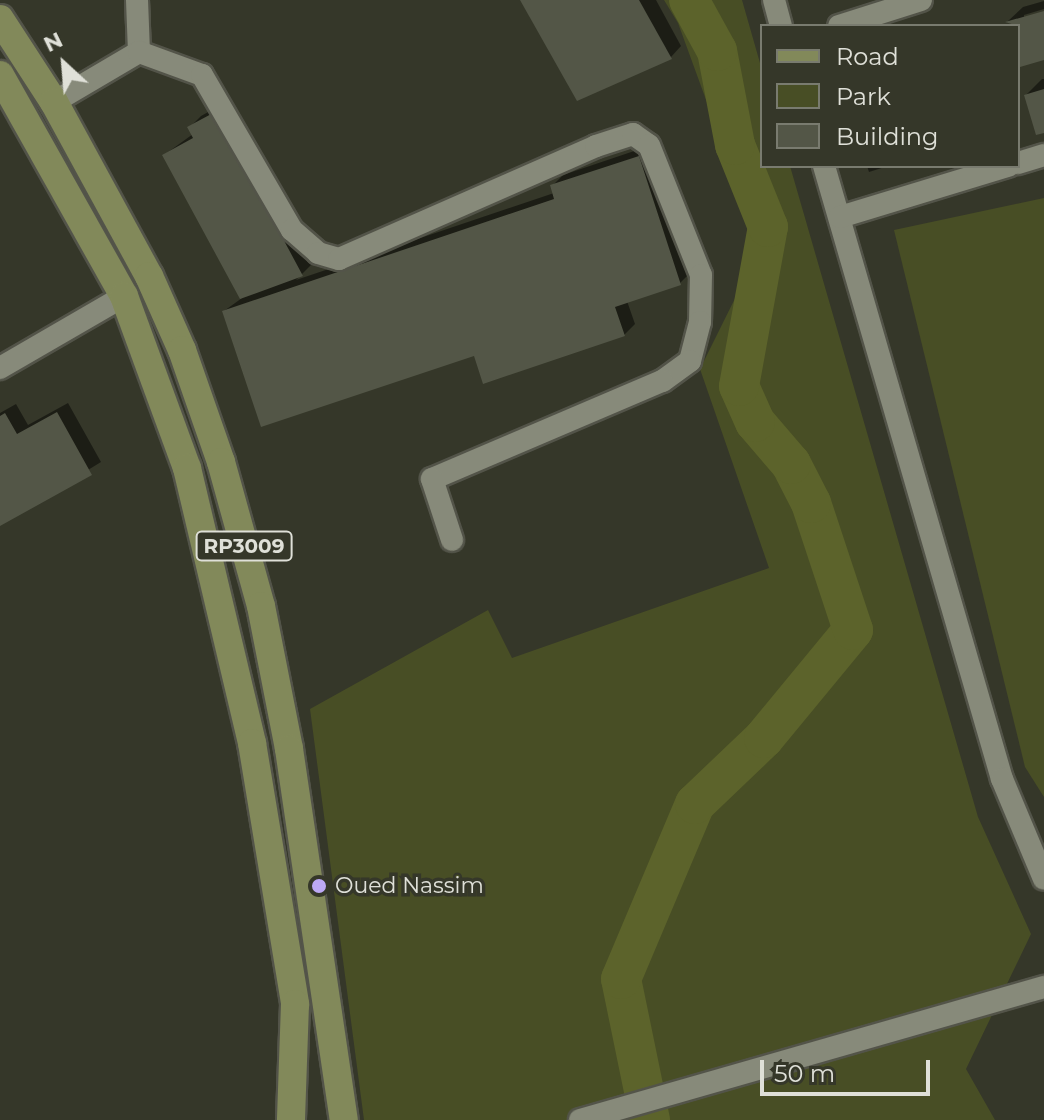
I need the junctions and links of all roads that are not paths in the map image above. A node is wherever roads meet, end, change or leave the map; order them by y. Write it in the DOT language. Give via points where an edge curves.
graph roads {
  1 [pos="137,0"];
  2 [pos="774,0"];
  3 [pos="921,0"];
  4 [pos="0,19"];
  5 [pos="780,24"];
  6 [pos="845,24"];
  7 [pos="139,52"];
  8 [pos="0,75"];
  9 [pos="54,102"];
  10 [pos="1044,155"];
  11 [pos="1020,162"];
  12 [pos="825,168"];
  13 [pos="1001,168"];
  14 [pos="840,217"];
  15 [pos="124,296"];
  16 [pos="0,368"];
  17 [pos="452,540"];
  18 [pos="1044,879"];
  19 [pos="1044,987"];
  20 [pos="291,1120"];
  21 [pos="344,1120"];
  22 [pos="580,1120"];
  1 -- 7 [label="street"];
  2 -- 5 [label="street"];
  3 -- 6 [label="street"];
  4 -- 9 [label="main road, RP3009"];
  7 -- 9 [label="street"];
  7 -- 17 [label="street" via="202,75 292,230 318,253 339,259 596,146 633,134 649,145 701,275 700,322 690,361 662,381 432,479"];
  8 -- 15 [label="main road, RP3009"];
  9 -- 21 [label="main road, RP3009" via="149,276 182,350 221,462 261,606 289,749"];
  10 -- 11 [label="street"];
  12 -- 14 [label="street"];
  13 -- 14 [label="street"];
  14 -- 18 [label="street" via="1002,779"];
  15 -- 16 [label="street"];
  15 -- 20 [label="main road, RP3009" via="187,468 252,743 295,1004"];
  19 -- 22 [label="street"];
}
